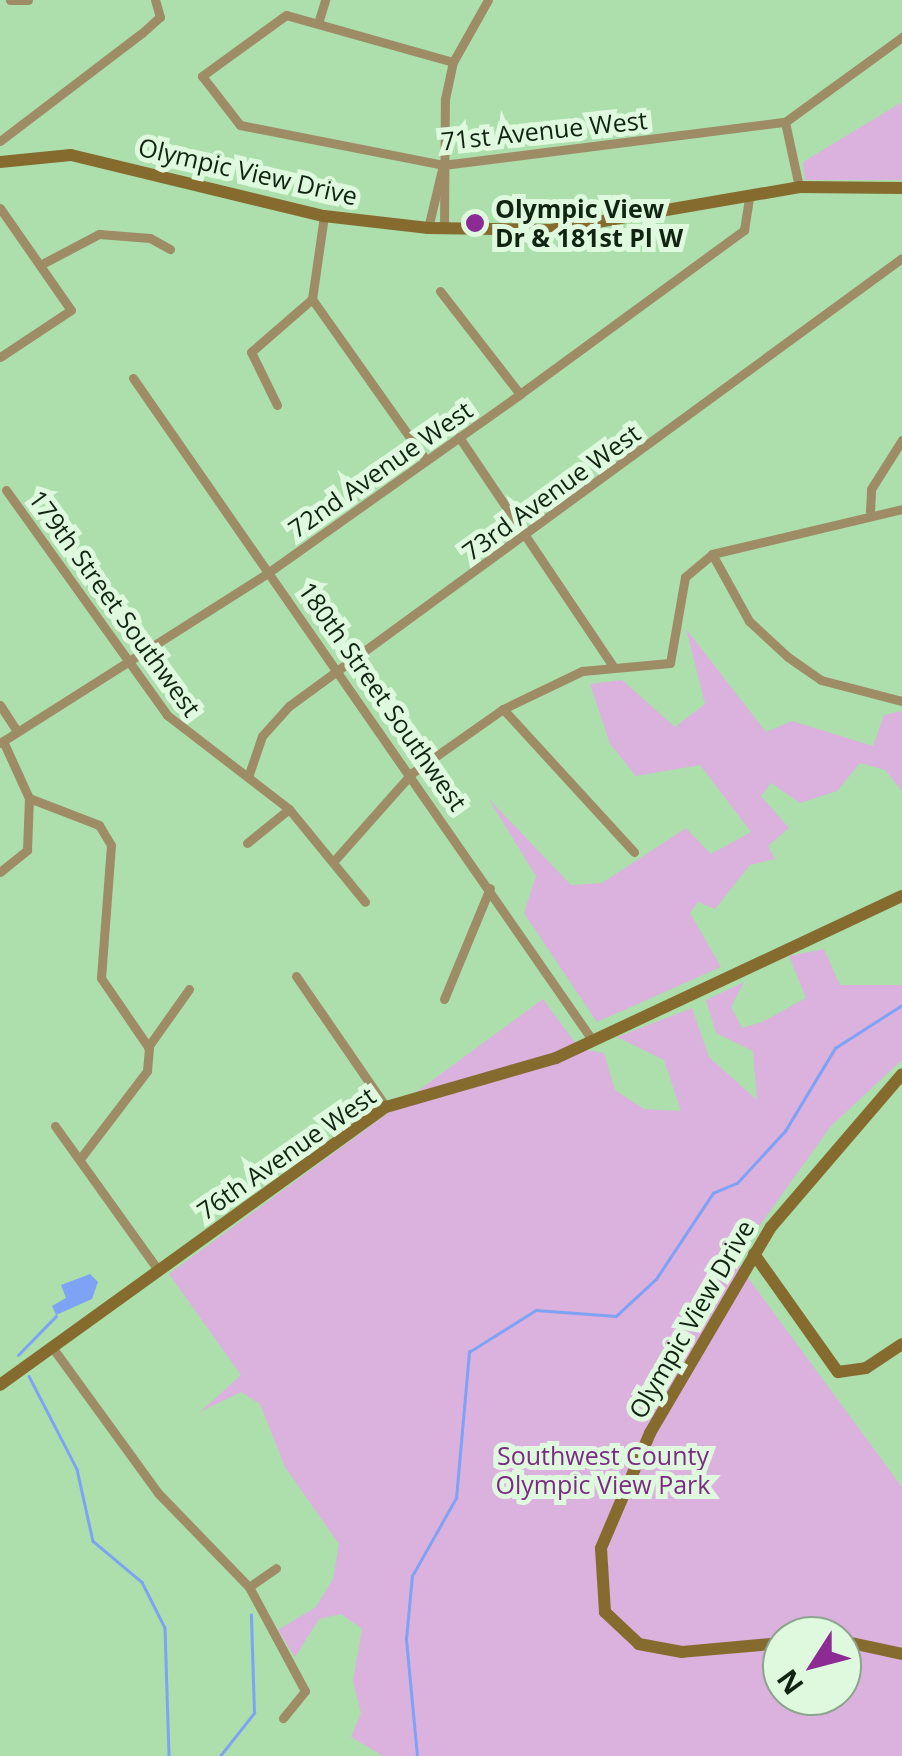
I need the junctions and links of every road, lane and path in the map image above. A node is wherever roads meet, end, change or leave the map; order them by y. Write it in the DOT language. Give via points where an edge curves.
graph roads {
  1 [pos="10,0"];
  2 [pos="28,0"];
  3 [pos="154,0"];
  4 [pos="326,0"];
  5 [pos="488,0"];
  6 [pos="319,20"];
  7 [pos="902,36"];
  8 [pos="453,62"];
  9 [pos="785,122"];
  10 [pos="0,141"];
  11 [pos="0,162"];
  12 [pos="443,165"];
  13 [pos="799,188"];
  14 [pos="902,188"];
  15 [pos="750,198"];
  16 [pos="0,208"];
  17 [pos="324,216"];
  18 [pos="428,228"];
  19 [pos="444,229"];
  20 [pos="170,250"];
  21 [pos="902,258"];
  22 [pos="40,265"];
  23 [pos="440,291"];
  24 [pos="312,298"];
  25 [pos="0,357"];
  26 [pos="133,378"];
  27 [pos="520,394"];
  28 [pos="277,404"];
  29 [pos="458,436"];
  30 [pos="902,440"];
  31 [pos="426,460"];
  32 [pos="6,490"];
  33 [pos="902,509"];
  34 [pos="870,511"];
  35 [pos="526,535"];
  36 [pos="712,554"];
  37 [pos="269,572"];
  38 [pos="126,658"];
  39 [pos="614,668"];
  40 [pos="338,672"];
  41 [pos="902,702"];
  42 [pos="0,705"];
  43 [pos="503,709"];
  44 [pos="17,730"];
  45 [pos="1,742"];
  46 [pos="412,773"];
  47 [pos="248,777"];
  48 [pos="28,798"];
  49 [pos="289,808"];
  50 [pos="247,843"];
  51 [pos="634,852"];
  52 [pos="333,862"];
  53 [pos="0,872"];
  54 [pos="490,888"];
  55 [pos="902,896"];
  56 [pos="365,902"];
  57 [pos="296,976"];
  58 [pos="188,989"];
  59 [pos="444,1000"];
  60 [pos="594,1041"];
  61 [pos="148,1047"];
  62 [pos="902,1074"];
  63 [pos="386,1107"];
  64 [pos="55,1126"];
  65 [pos="80,1159"];
  66 [pos="754,1254"];
  67 [pos="159,1271"];
  68 [pos="52,1347"];
  69 [pos="899,1351"];
  70 [pos="0,1385"];
  71 [pos="276,1568"];
  72 [pos="249,1588"];
  73 [pos="762,1644"];
  74 [pos="862,1645"];
  75 [pos="902,1654"];
  76 [pos="283,1718"];
  1 -- 2 [label="street"];
  3 -- 10 [label="street" via="160,17"];
  4 -- 6 [label="street"];
  5 -- 8 [label="street"];
  6 -- 8 [label="street"];
  6 -- 12 [label="street, 71st Avenue West" via="270,20 206,67 206,91 240,125"];
  7 -- 9 [label="street, 71st Avenue West"];
  8 -- 12 [label="street"];
  9 -- 12 [label="street, 71st Avenue West"];
  9 -- 13 [label="street"];
  11 -- 17 [label="main road, Olympic View Drive" via="70,155"];
  12 -- 18 [label="street"];
  12 -- 19 [label="street"];
  13 -- 14 [label="main road, Olympic View Drive"];
  13 -- 15 [label="main road, Olympic View Drive"];
  15 -- 19 [label="main road, Olympic View Drive" via="551,230"];
  15 -- 27 [label="street, 72nd Avenue West" via="744,230"];
  16 -- 22 [label="street"];
  17 -- 18 [label="main road, Olympic View Drive"];
  17 -- 24 [label="street"];
  18 -- 19 [label="main road, Olympic View Drive"];
  20 -- 22 [label="street" via="150,238 99,234"];
  21 -- 35 [label="street, 73rd Avenue West"];
  22 -- 25 [label="street" via="71,310"];
  23 -- 27 [label="street"];
  24 -- 28 [label="street" via="252,352"];
  24 -- 31 [label="street"];
  26 -- 37 [label="street, 180th Street Southwest"];
  27 -- 29 [label="street, 72nd Avenue West"];
  29 -- 31 [label="street, 72nd Avenue West"];
  29 -- 35 [label="street"];
  30 -- 34 [label="street" via="871,490"];
  31 -- 37 [label="street, 72nd Avenue West"];
  32 -- 38 [label="street, 179th Street Southwest"];
  33 -- 34 [label="street"];
  34 -- 36 [label="street"];
  35 -- 39 [label="street"];
  35 -- 40 [label="street, 73rd Avenue West"];
  36 -- 39 [label="street" via="685,577 670,663"];
  36 -- 41 [label="street" via="750,621 788,657 821,680"];
  37 -- 38 [label="street, 72nd Avenue West"];
  37 -- 40 [label="street, 180th Street Southwest"];
  38 -- 44 [label="street, 72nd Avenue West"];
  38 -- 47 [label="street, 179th Street Southwest" via="166,715"];
  39 -- 43 [label="street" via="582,671"];
  40 -- 46 [label="street, 180th Street Southwest"];
  40 -- 47 [label="street, 73rd Avenue West" via="274,718"];
  42 -- 44 [label="street"];
  43 -- 46 [label="street"];
  43 -- 51 [label="street"];
  44 -- 45 [label="street, 72nd Avenue West"];
  45 -- 48 [label="street"];
  46 -- 52 [label="street"];
  46 -- 54 [label="street, 180th Street Southwest"];
  47 -- 49 [label="street, 179th Street Southwest"];
  48 -- 53 [label="street" via="27,850"];
  48 -- 61 [label="street" via="99,824 111,845 103,989"];
  49 -- 50 [label="street"];
  49 -- 52 [label="street, 179th Street Southwest"];
  52 -- 56 [label="street, 179th Street Southwest"];
  54 -- 59 [label="street"];
  54 -- 60 [label="street, 180th Street Southwest"];
  55 -- 60 [label="main road, 76th Avenue West"];
  57 -- 63 [label="street"];
  58 -- 61 [label="street"];
  60 -- 63 [label="main road, 76th Avenue West"];
  61 -- 65 [label="street" via="147,1070"];
  62 -- 66 [label="main road, Olympic View Drive" via="836,1142"];
  63 -- 67 [label="main road, 76th Avenue West"];
  64 -- 65 [label="street"];
  65 -- 67 [label="street"];
  66 -- 69 [label="main road" via="840,1373"];
  66 -- 73 [label="main road, Olympic View Drive" via="638,1456 604,1537 598,1582 609,1620 647,1648"];
  67 -- 68 [label="main road, 76th Avenue West"];
  68 -- 70 [label="main road, 76th Avenue West"];
  68 -- 72 [label="street" via="158,1493"];
  71 -- 72 [label="street"];
  72 -- 76 [label="street" via="305,1691"];
  74 -- 75 [label="main road"];
}
